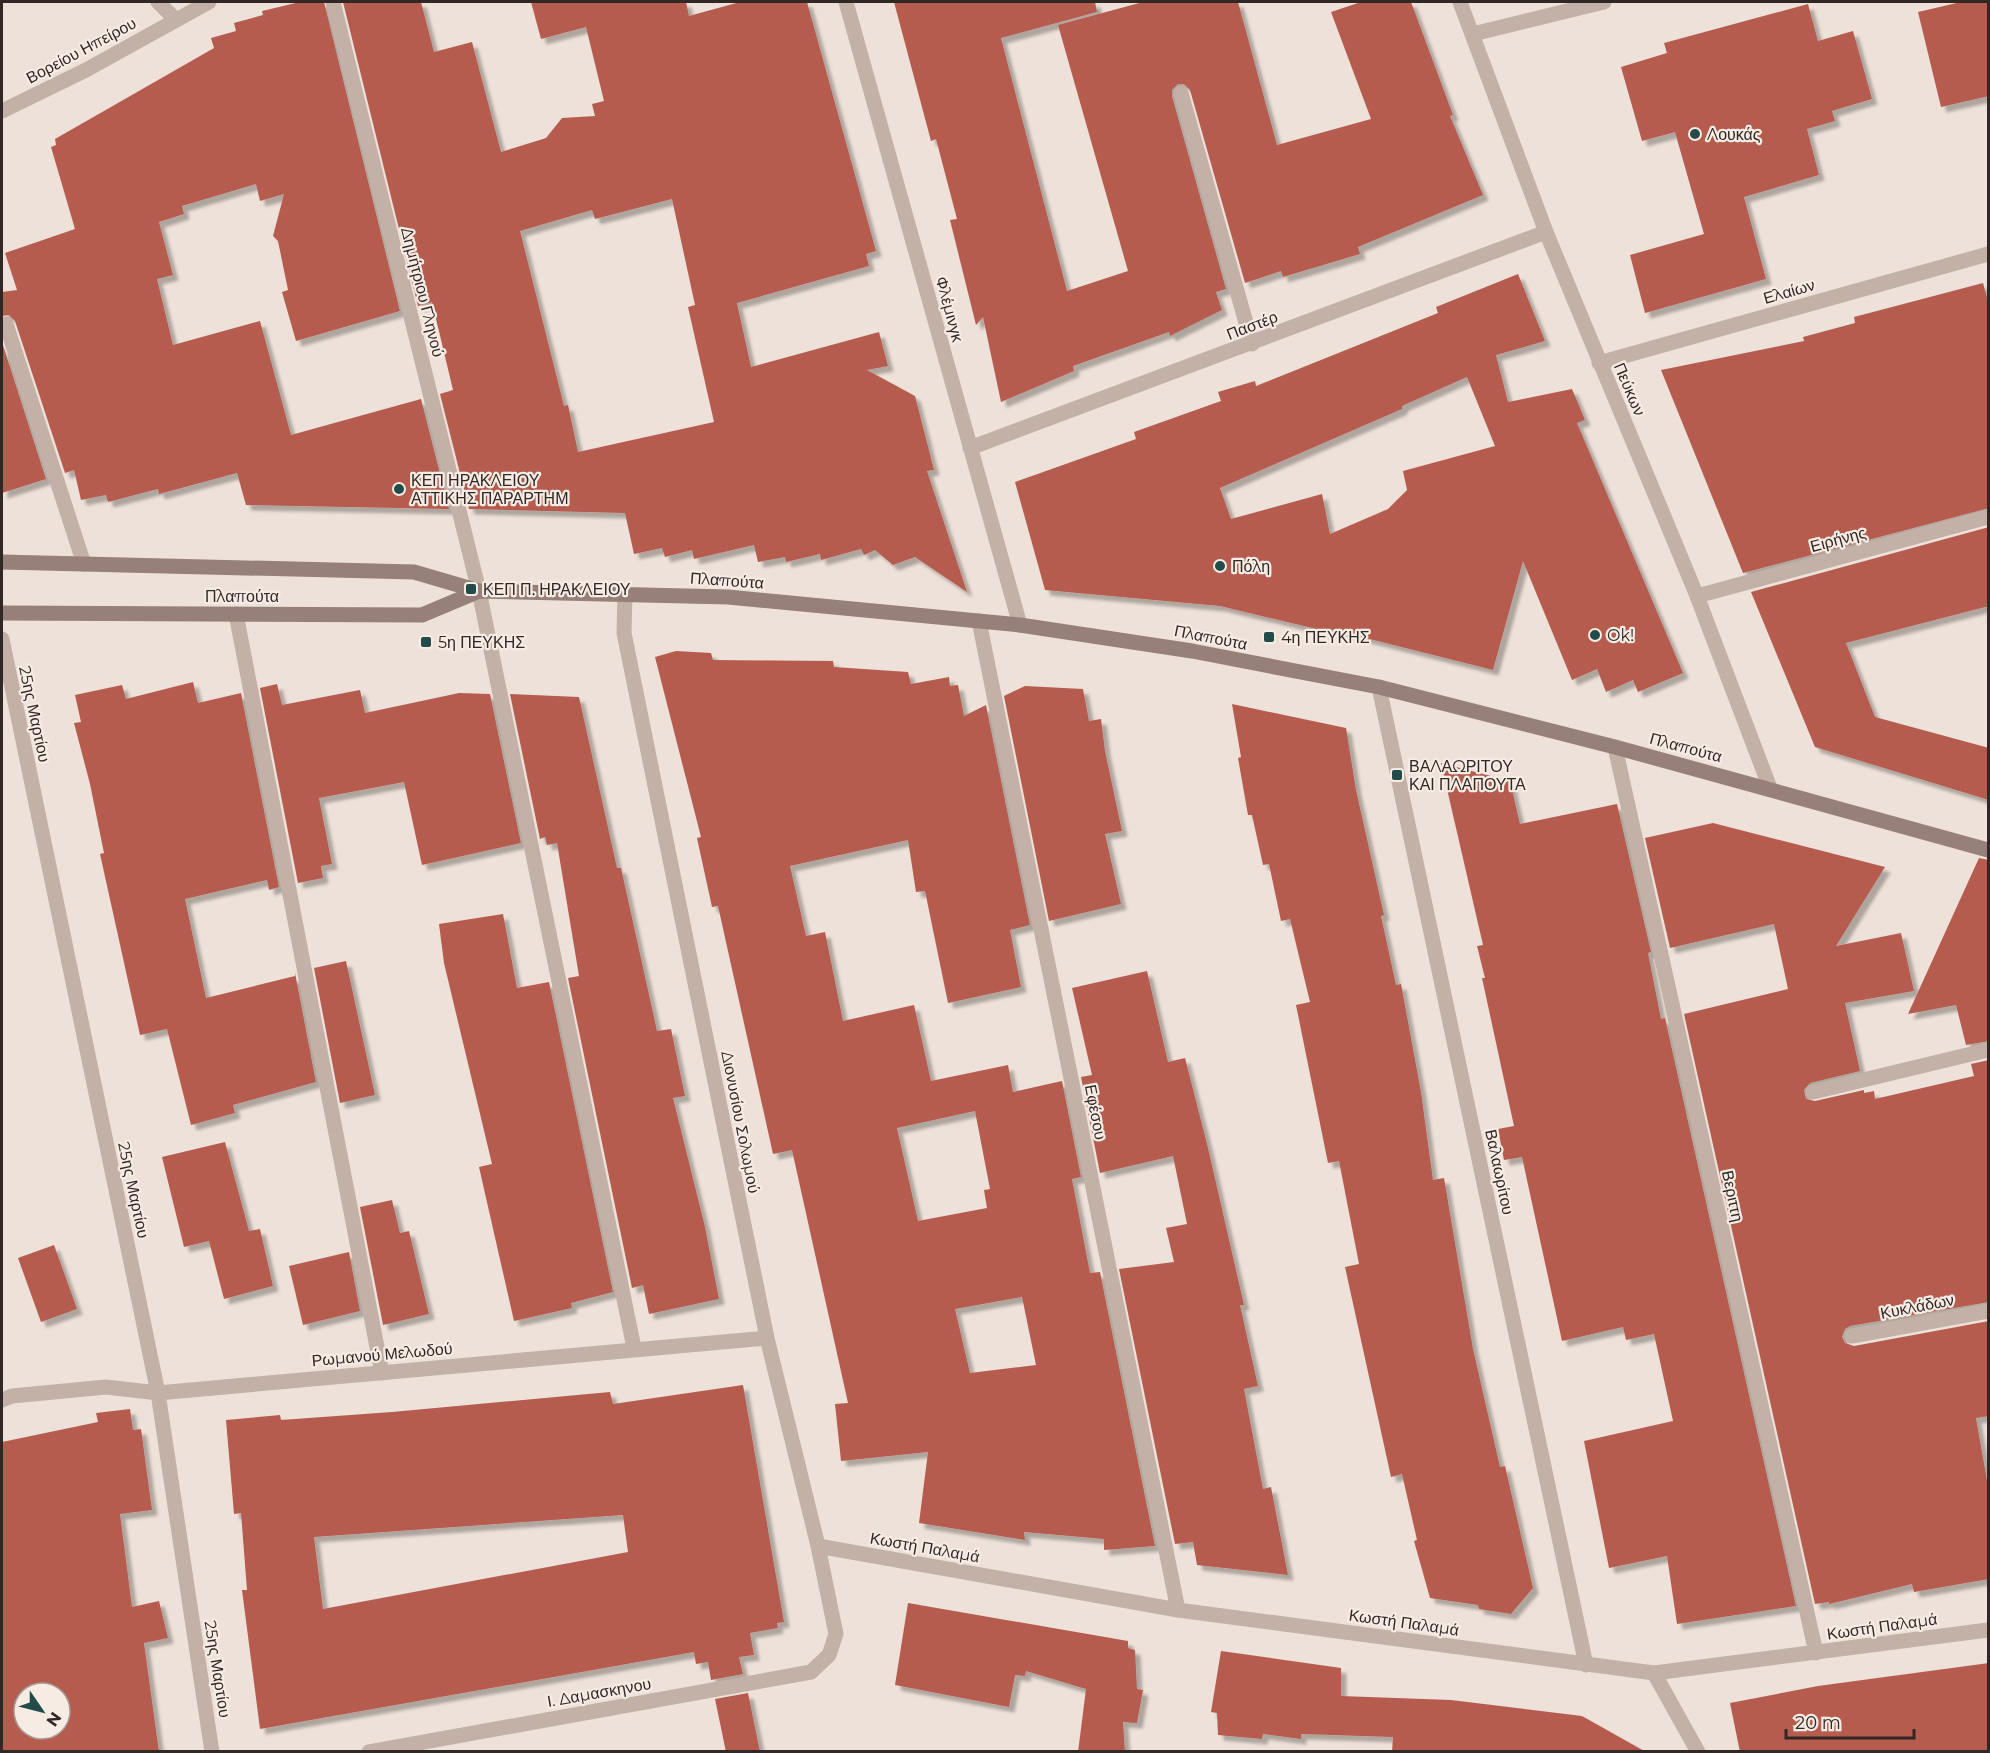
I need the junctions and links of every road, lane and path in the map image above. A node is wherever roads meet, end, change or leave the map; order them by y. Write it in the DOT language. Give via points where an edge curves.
graph roads {
  1 [pos="158,2"];
  2 [pos="208,2"];
  3 [pos="333,2"];
  4 [pos="846,2"];
  5 [pos="1460,2"];
  6 [pos="1604,2"];
  7 [pos="175,19"];
  8 [pos="1473,34"];
  9 [pos="1181,93"];
  10 [pos="2,111"];
  11 [pos="1546,232"];
  12 [pos="1989,254"];
  13 [pos="6,324"];
  14 [pos="1252,344"];
  15 [pos="1599,363"];
  16 [pos="970,448"];
  17 [pos="1989,517"];
  18 [pos="2,562"];
  19 [pos="84,564"];
  20 [pos="479,591"];
  21 [pos="625,593"];
  22 [pos="1697,596"];
  23 [pos="2,613"];
  24 [pos="236,614"];
  25 [pos="979,621"];
  26 [pos="1020,625"];
  27 [pos="2,639"];
  28 [pos="1379,687"];
  29 [pos="1615,747"];
  30 [pos="1770,789"];
  31 [pos="1989,850"];
  32 [pos="1989,1050"];
  33 [pos="1814,1092"];
  34 [pos="1989,1311"];
  35 [pos="1852,1336"];
  36 [pos="767,1338"];
  37 [pos="634,1348"];
  38 [pos="382,1373"];
  39 [pos="158,1393"];
  40 [pos="2,1400"];
  41 [pos="818,1546"];
  42 [pos="1178,1610"];
  43 [pos="1989,1630"];
  44 [pos="1816,1653"];
  45 [pos="829,1655"];
  46 [pos="1586,1665"];
  47 [pos="1654,1673"];
  48 [pos="212,1752"];
  49 [pos="369,1752"];
  50 [pos="1698,1752"];
  1 -- 7 [label="street"];
  2 -- 7 [label="street, Βορείου Ηπείρου"];
  3 -- 20 [label="street, Δημήτριου Γληνού"];
  4 -- 16 [label="street, Φλέμινγκ"];
  5 -- 8 [label="street, Πεύκων"];
  6 -- 8 [label="street"];
  7 -- 10 [label="street, Βορείου Ηπείρου" via="86,70"];
  8 -- 11 [label="street, Πεύκων"];
  9 -- 14 [label="street"];
  11 -- 14 [label="street, Παστέρ"];
  11 -- 15 [label="street, Πεύκων"];
  12 -- 15 [label="street, Ελαίων"];
  13 -- 19 [label="street"];
  14 -- 16 [label="street, Παστέρ"];
  15 -- 22 [label="street, Πεύκων"];
  16 -- 26 [label="street, Φλέμινγκ"];
  17 -- 22 [label="street, Ειρήνης"];
  18 -- 19 [label="main road, Πλαπούτα"];
  19 -- 20 [label="main road, Πλαπούτα" via="414,572"];
  20 -- 21 [label="main road, Πλαπούτα"];
  20 -- 24 [label="main road, Πλαπούτα" via="422,615"];
  20 -- 37 [label="street, Δημήτριου Γληνού"];
  21 -- 25 [label="main road, Πλαπούτα" via="728,597"];
  21 -- 36 [label="street, Διονυσίου Σολωμού" via="624,633"];
  22 -- 30 [label="street, Πεύκων"];
  23 -- 24 [label="main road, Πλαπούτα"];
  24 -- 38 [label="street"];
  25 -- 26 [label="main road, Πλαπούτα"];
  25 -- 42 [label="street, Εφέσου"];
  26 -- 28 [label="main road, Πλαπούτα" via="1192,651"];
  27 -- 39 [label="street, 25ης Μαρτίου"];
  28 -- 29 [label="main road, Πλαπούτα"];
  28 -- 46 [label="street, Βαλαωρίτου"];
  29 -- 30 [label="main road, Πλαπούτα"];
  29 -- 44 [label="street, Βεριττη"];
  30 -- 31 [label="main road, Πλαπούτα"];
  32 -- 33 [label="street"];
  34 -- 35 [label="street, Κυκλάδων"];
  36 -- 37 [label="street, Ρωμανού Μελωδού"];
  36 -- 41 [label="street, Διονυσίου Σολωμού"];
  37 -- 38 [label="street, Ρωμανού Μελωδού"];
  38 -- 39 [label="street, Ρωμανού Μελωδού"];
  39 -- 40 [label="street, Ρωμανού Μελωδού" via="106,1387"];
  39 -- 48 [label="street, 25ης Μαρτίου"];
  41 -- 42 [label="street, Κωστή Παλαμά"];
  41 -- 45 [label="street, Διονυσίου Σολωμού" via="836,1634"];
  42 -- 46 [label="street, Κωστή Παλαμά"];
  43 -- 44 [label="street, Κωστή Παλαμά"];
  44 -- 47 [label="street, Κωστή Παλαμά"];
  45 -- 49 [label="street, Ι. Δαμασκηνου" via="811,1672"];
  46 -- 47 [label="street, Κωστή Παλαμά"];
  47 -- 50 [label="street"];
}
